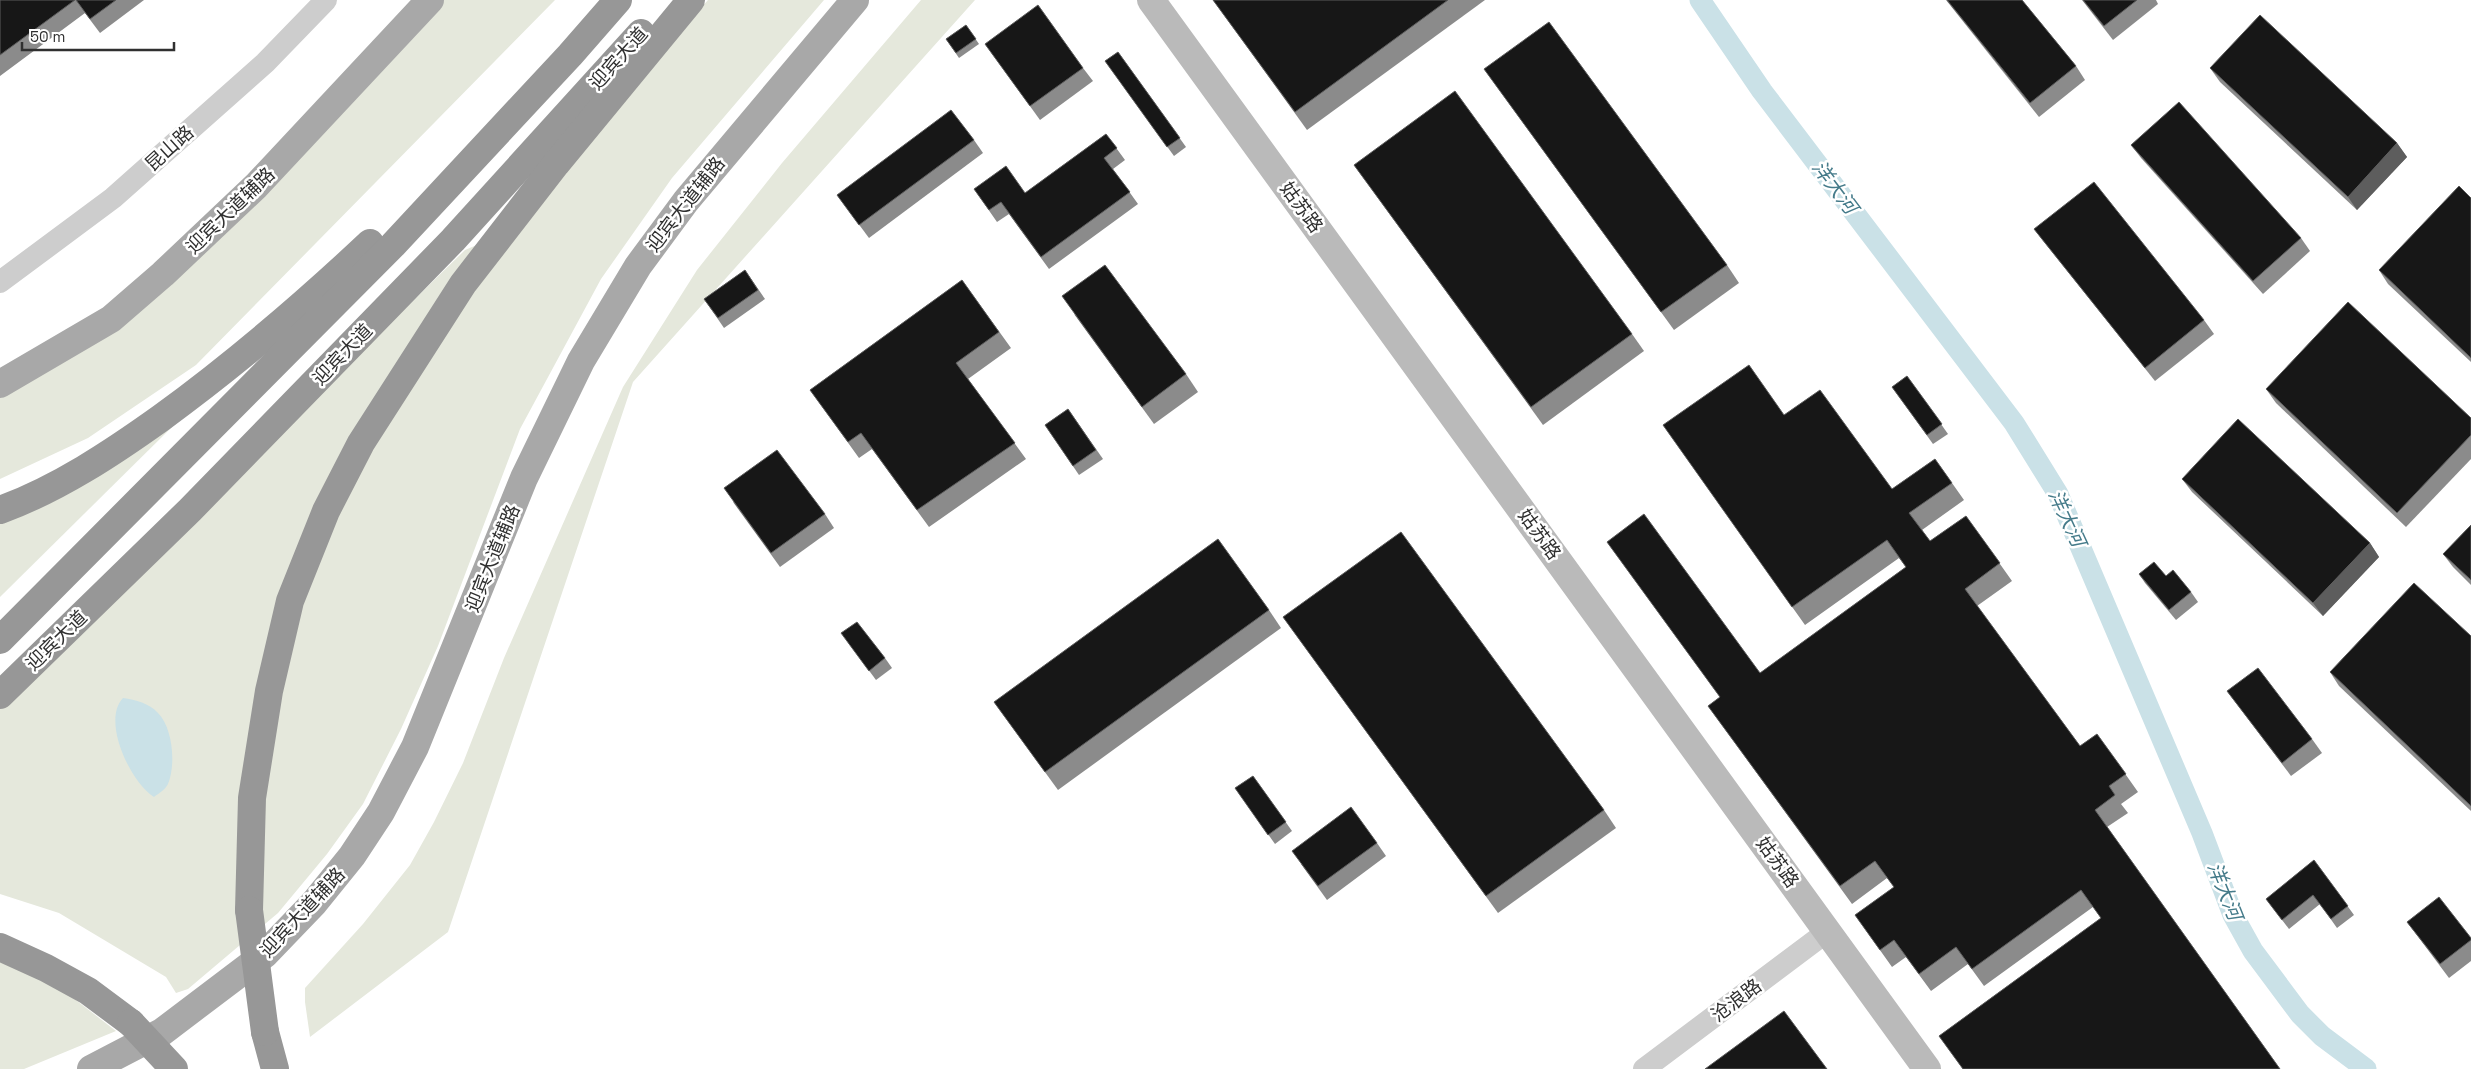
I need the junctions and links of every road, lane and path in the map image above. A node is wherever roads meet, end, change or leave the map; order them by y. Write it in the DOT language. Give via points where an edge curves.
graph roads {
  1 [pos="326,0"];
  2 [pos="430,0"];
  3 [pos="618,0"];
  4 [pos="671,0"];
  5 [pos="691,0"];
  6 [pos="854,0"];
  7 [pos="1151,0"];
  8 [pos="570,55"];
  9 [pos="0,282"];
  10 [pos="0,384"];
  11 [pos="0,510"];
  12 [pos="0,640"];
  13 [pos="0,694"];
  14 [pos="1828,931"];
  15 [pos="0,947"];
  16 [pos="91,1069"];
  17 [pos="174,1069"];
  18 [pos="275,1069"];
  19 [pos="1644,1069"];
  20 [pos="1927,1069"];
  1 -- 9 [label="street, 昆山路" via="265,63 113,198"];
  2 -- 10 [label="main road, 迎宾大道辅路" via="256,186 163,274 111,319"];
  3 -- 8 [label="highway, 迎宾大道"];
  4 -- 13 [label="highway, 迎宾大道" via="439,254 190,510"];
  5 -- 18 [label="highway, bridge" via="556,164 463,284 361,443 326,511 290,601 269,691 252,798 249,910 265,1032"];
  6 -- 16 [label="main road, 迎宾大道辅路" via="686,201 638,266 581,361 524,478 415,747 381,812 352,856 314,903 265,954 162,1032"];
  7 -- 14 [label="street, 姑苏路"];
  8 -- 11 [label="highway" via="346,266 221,374 122,446 65,479"];
  8 -- 12 [label="highway, 迎宾大道" via="393,245"];
  14 -- 19 [label="street, 沧浪路"];
  14 -- 20 [label="street, 姑苏路"];
  15 -- 17 [label="highway, bridge" via="88,991 130,1023"];
}
